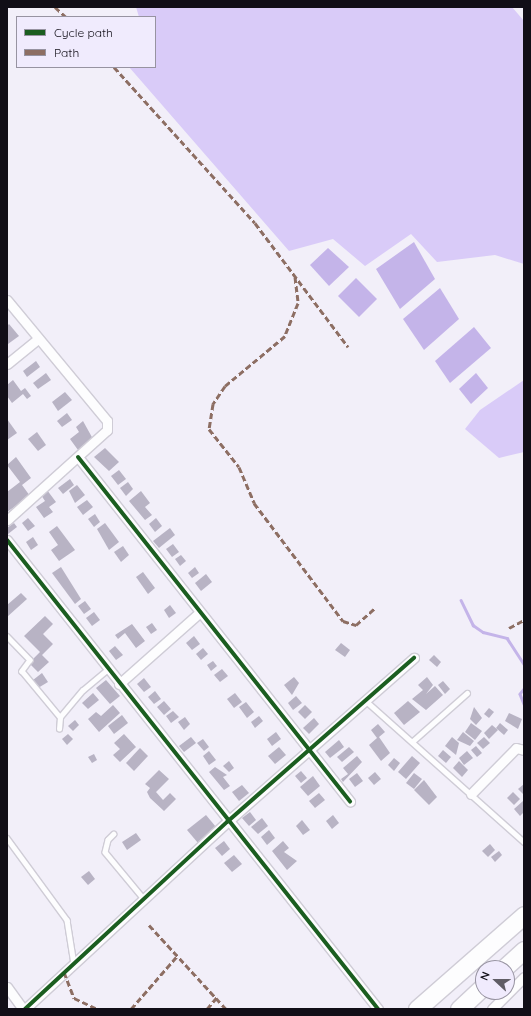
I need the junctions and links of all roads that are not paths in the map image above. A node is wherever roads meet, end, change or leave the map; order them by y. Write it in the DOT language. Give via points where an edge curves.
graph roads {
  1 [pos="7,300"];
  2 [pos="38,338"];
  3 [pos="7,364"];
  4 [pos="78,457"];
  5 [pos="7,520"];
  6 [pos="8,541"];
  7 [pos="200,612"];
  8 [pos="7,636"];
  9 [pos="414,658"];
  10 [pos="108,669"];
  11 [pos="119,684"];
  12 [pos="467,693"];
  13 [pos="366,701"];
  14 [pos="60,717"];
  15 [pos="59,729"];
  16 [pos="413,741"];
  17 [pos="310,750"];
  18 [pos="524,750"];
  19 [pos="471,794"];
  20 [pos="350,801"];
  21 [pos="227,822"];
  22 [pos="114,834"];
  23 [pos="7,838"];
  24 [pos="524,842"];
  25 [pos="144,899"];
  26 [pos="524,915"];
  27 [pos="524,950"];
  28 [pos="513,960"];
  29 [pos="74,964"];
  30 [pos="524,977"];
  31 [pos="7,987"];
  32 [pos="475,994"];
  33 [pos="24,1009"];
  34 [pos="378,1009"];
  35 [pos="417,1009"];
  36 [pos="459,1009"];
  37 [pos="492,1009"];
  1 -- 2 [label="street"];
  2 -- 3 [label="street"];
  2 -- 4 [label="street" via="107,421 108,430"];
  4 -- 5 [label="street"];
  4 -- 7 [label="street"];
  6 -- 10 [label="street"];
  7 -- 11 [label="street"];
  7 -- 17 [label="street"];
  8 -- 14 [label="lane" via="30,660 22,671"];
  9 -- 13 [label="street"];
  10 -- 11 [label="street"];
  10 -- 14 [label="lane" via="83,690"];
  11 -- 21 [label="street"];
  12 -- 16 [label="lane"];
  13 -- 16 [label="lane"];
  13 -- 17 [label="street"];
  14 -- 15 [label="lane"];
  16 -- 19 [label="lane"];
  17 -- 20 [label="street"];
  17 -- 21 [label="street"];
  18 -- 19 [label="street" via="516,748"];
  19 -- 24 [label="lane"];
  21 -- 25 [label="street"];
  21 -- 34 [label="street"];
  22 -- 25 [label="lane" via="108,840 105,852"];
  23 -- 29 [label="lane" via="67,920"];
  25 -- 29 [label="street"];
  26 -- 35 [label="highway"];
  27 -- 28 [label="highway"];
  29 -- 33 [label="street"];
  30 -- 37 [label="street"];
  31 -- 33 [label="street"];
  32 -- 36 [label="highway"];
}
